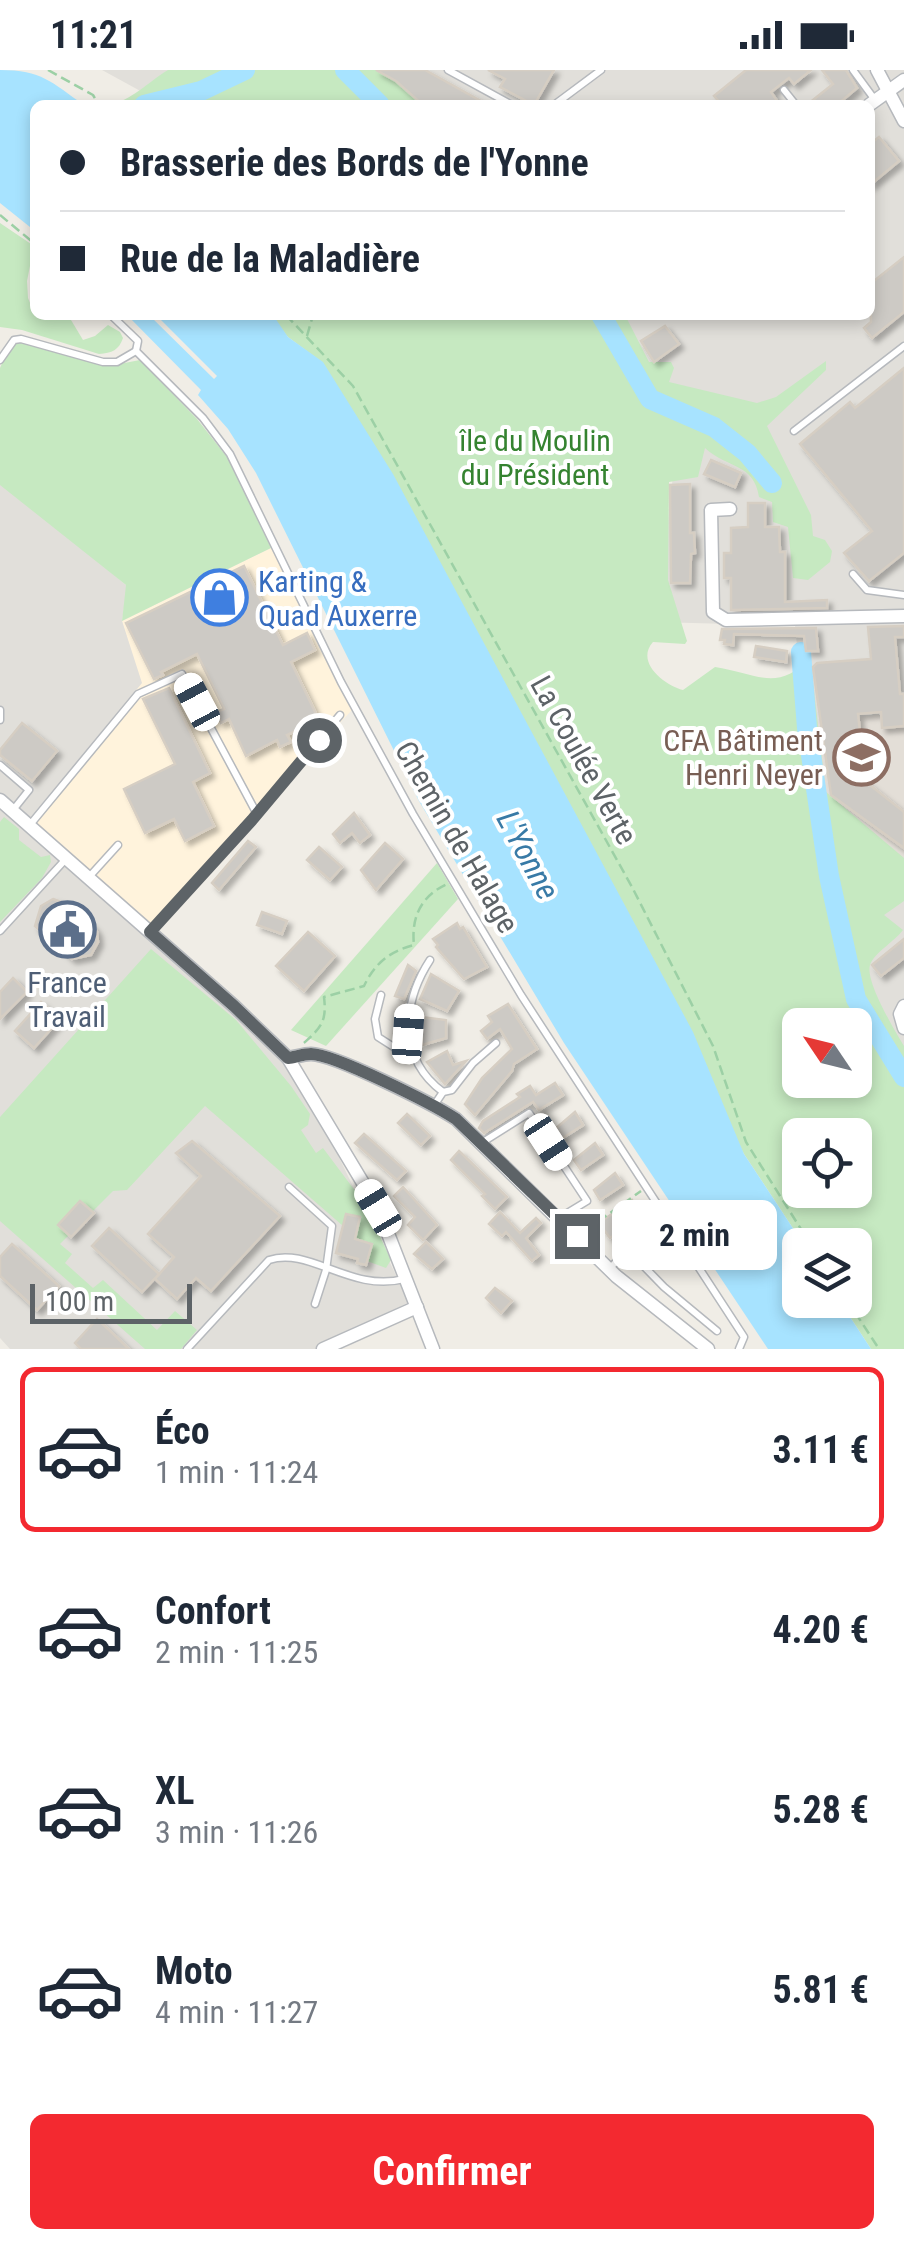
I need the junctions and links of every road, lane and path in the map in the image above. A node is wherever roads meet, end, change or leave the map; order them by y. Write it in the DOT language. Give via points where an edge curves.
graph roads {
  1 [pos="48,70"];
  2 [pos="448,70"];
  3 [pos="600,70"];
  4 [pos="853,70"];
  5 [pos="877,70"];
  6 [pos="904,80"];
  7 [pos="784,90"];
  8 [pos="888,91"];
  9 [pos="96,100"];
  10 [pos="503,100"];
  11 [pos="561,100"];
  12 [pos="792,100"];
  13 [pos="871,100"];
  14 [pos="875,100"];
  15 [pos="904,121"];
  16 [pos="0,215"];
  17 [pos="30,240"];
  18 [pos="116,320"];
  19 [pos="291,320"];
  20 [pos="312,320"];
  21 [pos="307,336"];
  22 [pos="904,346"];
  23 [pos="136,351"];
  24 [pos="0,360"];
  25 [pos="794,431"];
  26 [pos="730,509"];
  27 [pos="853,574"];
  28 [pos="904,594"];
  29 [pos="904,616"];
  30 [pos="0,710"];
  31 [pos="340,715"];
  32 [pos="0,720"];
  33 [pos="0,765"];
  34 [pos="0,800"];
  35 [pos="12,811"];
  36 [pos="257,814"];
  37 [pos="29,826"];
  38 [pos="118,845"];
  39 [pos="66,859"];
  40 [pos="88,878"];
  41 [pos="452,882"];
  42 [pos="0,931"];
  43 [pos="150,932"];
  44 [pos="430,960"];
  45 [pos="381,995"];
  46 [pos="904,1006"];
  47 [pos="904,1028"];
  48 [pos="496,1043"];
  49 [pos="414,1054"];
  50 [pos="295,1057"];
  51 [pos="443,1092"];
  52 [pos="434,1105"];
  53 [pos="481,1144"];
  54 [pos="289,1186"];
  55 [pos="646,1188"];
  56 [pos="558,1218"];
  57 [pos="800,1228"];
  58 [pos="577,1236"];
  59 [pos="609,1269"];
  60 [pos="326,1270"];
  61 [pos="405,1279"];
  62 [pos="315,1304"];
  63 [pos="417,1306"];
  64 [pos="859,1318"];
  65 [pos="717,1331"];
  66 [pos="187,1349"];
  67 [pos="323,1349"];
  68 [pos="433,1349"];
  69 [pos="708,1349"];
  70 [pos="738,1349"];
  71 [pos="879,1349"];
  1 -- 9 [label="path"];
  2 -- 10 [label="lane"];
  3 -- 11 [label="lane"];
  4 -- 13 [label="lane"];
  5 -- 8 [label="street"];
  6 -- 8 [label="street"];
  7 -- 12 [label="lane"];
  8 -- 14 [label="street"];
  8 -- 15 [label="street"];
  16 -- 17 [label="path"];
  18 -- 23 [label="lane" via="138,341"];
  19 -- 21 [label="path, La Coulée Verte"];
  20 -- 21 [label="path"];
  21 -- 57 [label="path, La Coulée Verte" via="353,386 632,887 713,1046 746,1142"];
  22 -- 25 [label="lane"];
  23 -- 24 [label="lane" via="104,362 20,339"];
  23 -- 41 [label="lane" via="203,418 237,466 341,682"];
  26 -- 29 [label="street" via="711,510 713,612 726,620"];
  27 -- 28 [label="lane" via="867,590"];
  30 -- 32 [label="lane"];
  31 -- 36 [label="lane"];
  33 -- 35 [label="lane" via="29,790"];
  34 -- 35 [label="street"];
  35 -- 37 [label="street"];
  36 -- 37 [label="lane" via="182,674 138,694"];
  36 -- 43 [label="lane"];
  37 -- 39 [label="street"];
  38 -- 40 [label="lane"];
  39 -- 40 [label="street"];
  39 -- 42 [label="lane"];
  40 -- 43 [label="street"];
  41 -- 50 [label="path" via="422,902 414,944 391,950 364,986 324,997 322,1028"];
  41 -- 55 [label="lane"];
  43 -- 50 [label="street"];
  44 -- 49 [label="lane" via="410,1002"];
  45 -- 49 [label="lane" via="378,1037"];
  46 -- 47 [label="street"];
  48 -- 51 [label="lane"];
  49 -- 51 [label="lane" via="429,1082"];
  50 -- 52 [label="street" via="313,1053 334,1060"];
  50 -- 61 [label="street" via="378,1208"];
  51 -- 52 [label="lane"];
  52 -- 53 [label="street"];
  53 -- 56 [label="street"];
  53 -- 56 [label="lane" via="529,1112 586,1201"];
  54 -- 60 [label="lane" via="332,1226"];
  55 -- 58 [label="path"];
  55 -- 70 [label="lane" via="744,1337"];
  56 -- 58 [label="street"];
  58 -- 59 [label="street"];
  59 -- 65 [label="lane" via="628,1250"];
  59 -- 69 [label="street"];
  60 -- 61 [label="lane" via="386,1284"];
  60 -- 62 [label="lane"];
  60 -- 66 [label="lane" via="282,1256 269,1260"];
  61 -- 63 [label="street"];
  63 -- 67 [label="street"];
  63 -- 68 [label="street"];
  64 -- 71 [label="path"];
}
